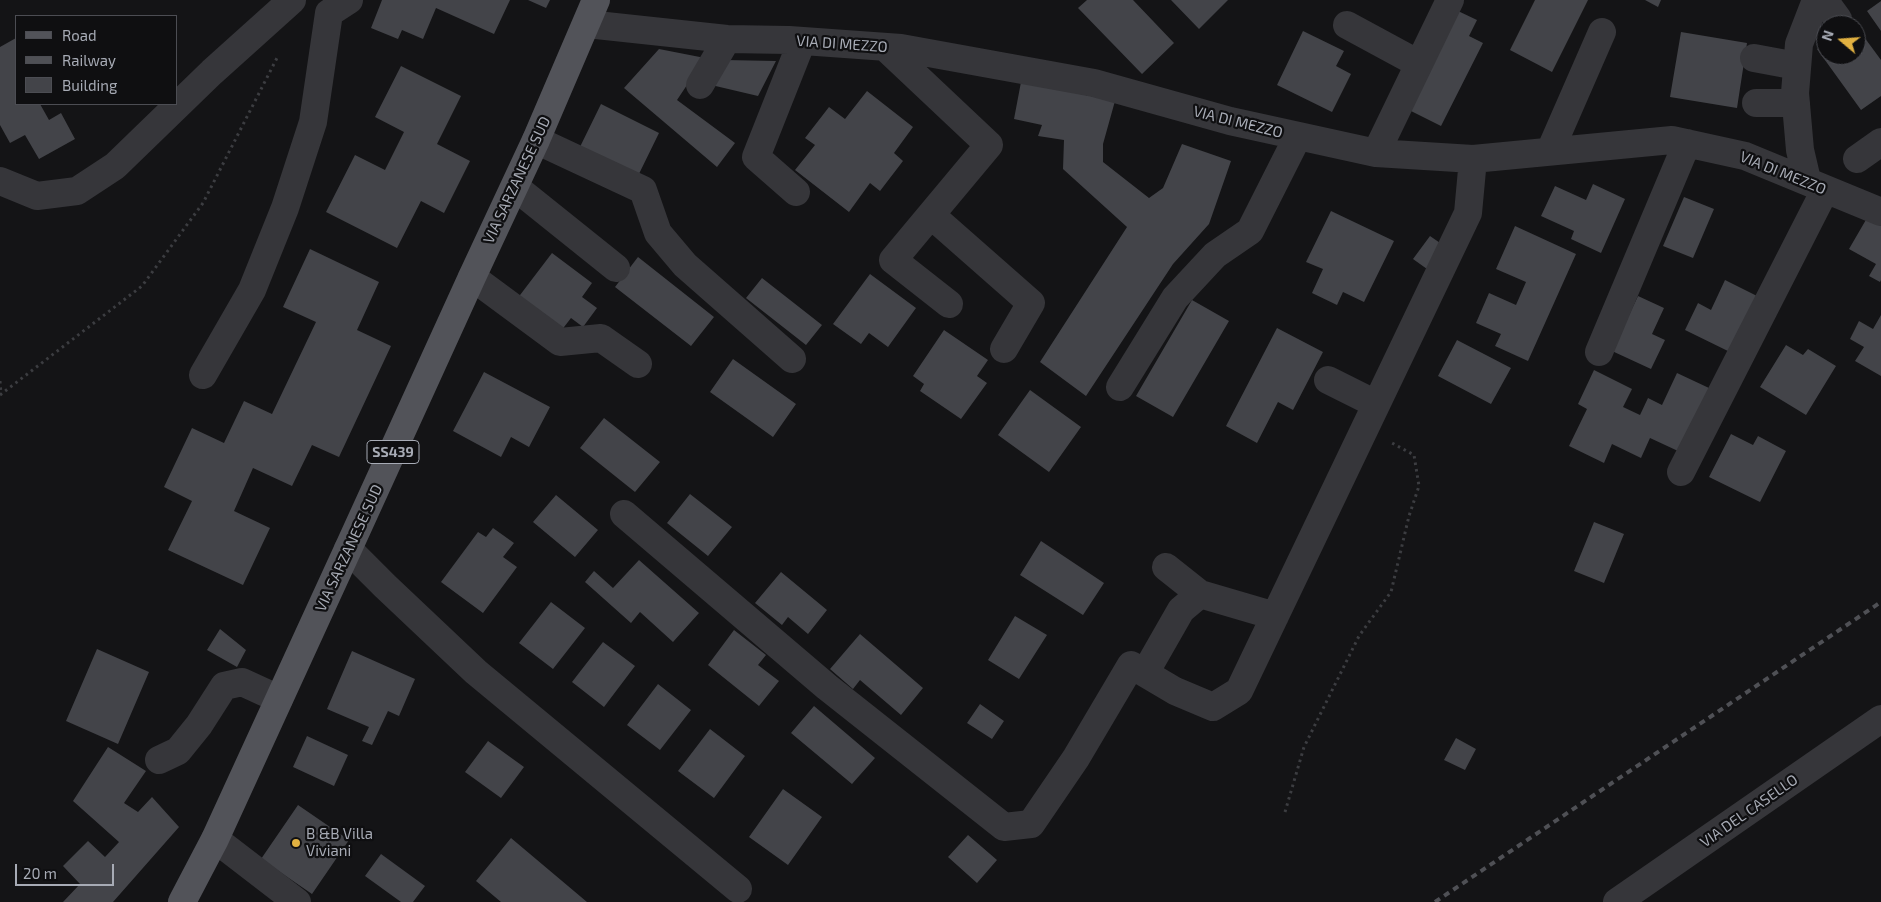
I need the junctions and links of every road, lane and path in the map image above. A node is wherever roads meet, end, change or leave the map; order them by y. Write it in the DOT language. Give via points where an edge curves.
graph roads {
  1 [pos="292,0"];
  2 [pos="1450,0"];
  3 [pos="1816,0"];
  4 [pos="331,4"];
  5 [pos="592,12"];
  6 [pos="1347,25"];
  7 [pos="1602,32"];
  8 [pos="727,39"];
  9 [pos="802,41"];
  10 [pos="885,47"];
  11 [pos="280,53"];
  12 [pos="1754,58"];
  13 [pos="1419,64"];
  14 [pos="1797,66"];
  15 [pos="700,85"];
  16 [pos="1756,103"];
  17 [pos="1796,103"];
  18 [pos="178,105"];
  19 [pos="178,105"];
  20 [pos="1298,136"];
  21 [pos="536,140"];
  22 [pos="1881,142"];
  23 [pos="1687,143"];
  24 [pos="1550,151"];
  25 [pos="1376,153"];
  26 [pos="1474,159"];
  27 [pos="1857,159"];
  28 [pos="0,181"];
  29 [pos="1816,185"];
  30 [pos="515,187"];
  31 [pos="796,192"];
  32 [pos="1881,212"];
  33 [pos="931,215"];
  34 [pos="616,268"];
  35 [pos="472,277"];
  36 [pos="949,304"];
  37 [pos="1004,349"];
  38 [pos="1599,352"];
  39 [pos="792,359"];
  40 [pos="638,364"];
  41 [pos="203,375"];
  42 [pos="1328,380"];
  43 [pos="0,381"];
  44 [pos="1120,387"];
  45 [pos="0,395"];
  46 [pos="1370,416"];
  47 [pos="1681,472"];
  48 [pos="624,514"];
  49 [pos="348,550"];
  50 [pos="1166,567"];
  51 [pos="1200,594"];
  52 [pos="1275,616"];
  53 [pos="1145,673"];
  54 [pos="279,699"];
  55 [pos="1881,719"];
  56 [pos="159,760"];
  57 [pos="1286,812"];
  58 [pos="215,839"];
  59 [pos="738,889"];
  60 [pos="182,902"];
  61 [pos="297,902"];
  62 [pos="1617,902"];
  1 -- 19 [label="street"];
  2 -- 13 [label="street"];
  3 -- 14 [label="street" via="1800,44"];
  4 -- 41 [label="street" via="313,122 285,208 252,290"];
  5 -- 8 [label="street, VIA DI MEZZO"];
  5 -- 21 [label="main road, VIA SARZANESE SUD / SS439"];
  6 -- 13 [label="street"];
  7 -- 24 [label="street"];
  8 -- 9 [label="street, VIA DI MEZZO"];
  8 -- 15 [label="street"];
  9 -- 10 [label="street, VIA DI MEZZO"];
  9 -- 31 [label="street" via="756,157"];
  10 -- 20 [label="street, VIA DI MEZZO" via="1094,83 1230,121"];
  10 -- 33 [label="street" via="989,145"];
  11 -- 45 [label="path" via="203,203 142,286"];
  12 -- 14 [label="street"];
  13 -- 25 [label="street"];
  14 -- 17 [label="street"];
  16 -- 17 [label="street"];
  17 -- 29 [label="street" via="1800,150"];
  18 -- 28 [label="street" via="114,166 78,191 37,196"];
  20 -- 25 [label="street, VIA DI MEZZO"];
  20 -- 44 [label="street" via="1250,232 1215,255 1175,298"];
  21 -- 30 [label="main road, VIA SARZANESE SUD / SS439"];
  21 -- 39 [label="street" via="643,190 658,233 685,266"];
  22 -- 27 [label="street"];
  23 -- 24 [label="street, VIA DI MEZZO" via="1672,140"];
  23 -- 29 [label="street, VIA DI MEZZO" via="1745,156"];
  23 -- 38 [label="street"];
  24 -- 26 [label="street, VIA DI MEZZO"];
  25 -- 26 [label="street, VIA DI MEZZO"];
  26 -- 46 [label="street" via="1468,213"];
  29 -- 32 [label="street, VIA DI MEZZO"];
  29 -- 47 [label="street"];
  30 -- 34 [label="street"];
  30 -- 35 [label="main road, VIA SARZANESE SUD / SS439"];
  33 -- 36 [label="street" via="893,260"];
  33 -- 37 [label="street" via="1031,303"];
  35 -- 40 [label="street" via="560,342 601,338"];
  35 -- 49 [label="main road, VIA SARZANESE SUD / SS439"];
  42 -- 46 [label="street"];
  43 -- 45 [label="path"];
  46 -- 52 [label="street"];
  46 -- 57 [label="path" via="1414,455 1419,486 1391,592 1359,636 1304,747"];
  48 -- 53 [label="street" via="827,687 1004,827 1030,824 1076,758 1131,665"];
  49 -- 54 [label="main road, VIA SARZANESE SUD / SS439"];
  49 -- 59 [label="street" via="476,672"];
  50 -- 51 [label="street"];
  51 -- 52 [label="street"];
  51 -- 53 [label="street" via="1180,610"];
  52 -- 53 [label="street" via="1239,691 1213,707 1175,691"];
  54 -- 56 [label="street" via="242,682 224,686 178,751"];
  54 -- 58 [label="main road, VIA SARZANESE SUD / SS439"];
  55 -- 62 [label="street, VIA DEL CASELLO"];
  58 -- 60 [label="main road, VIA SARZANESE SUD / SS439"];
  58 -- 61 [label="street"];
}
